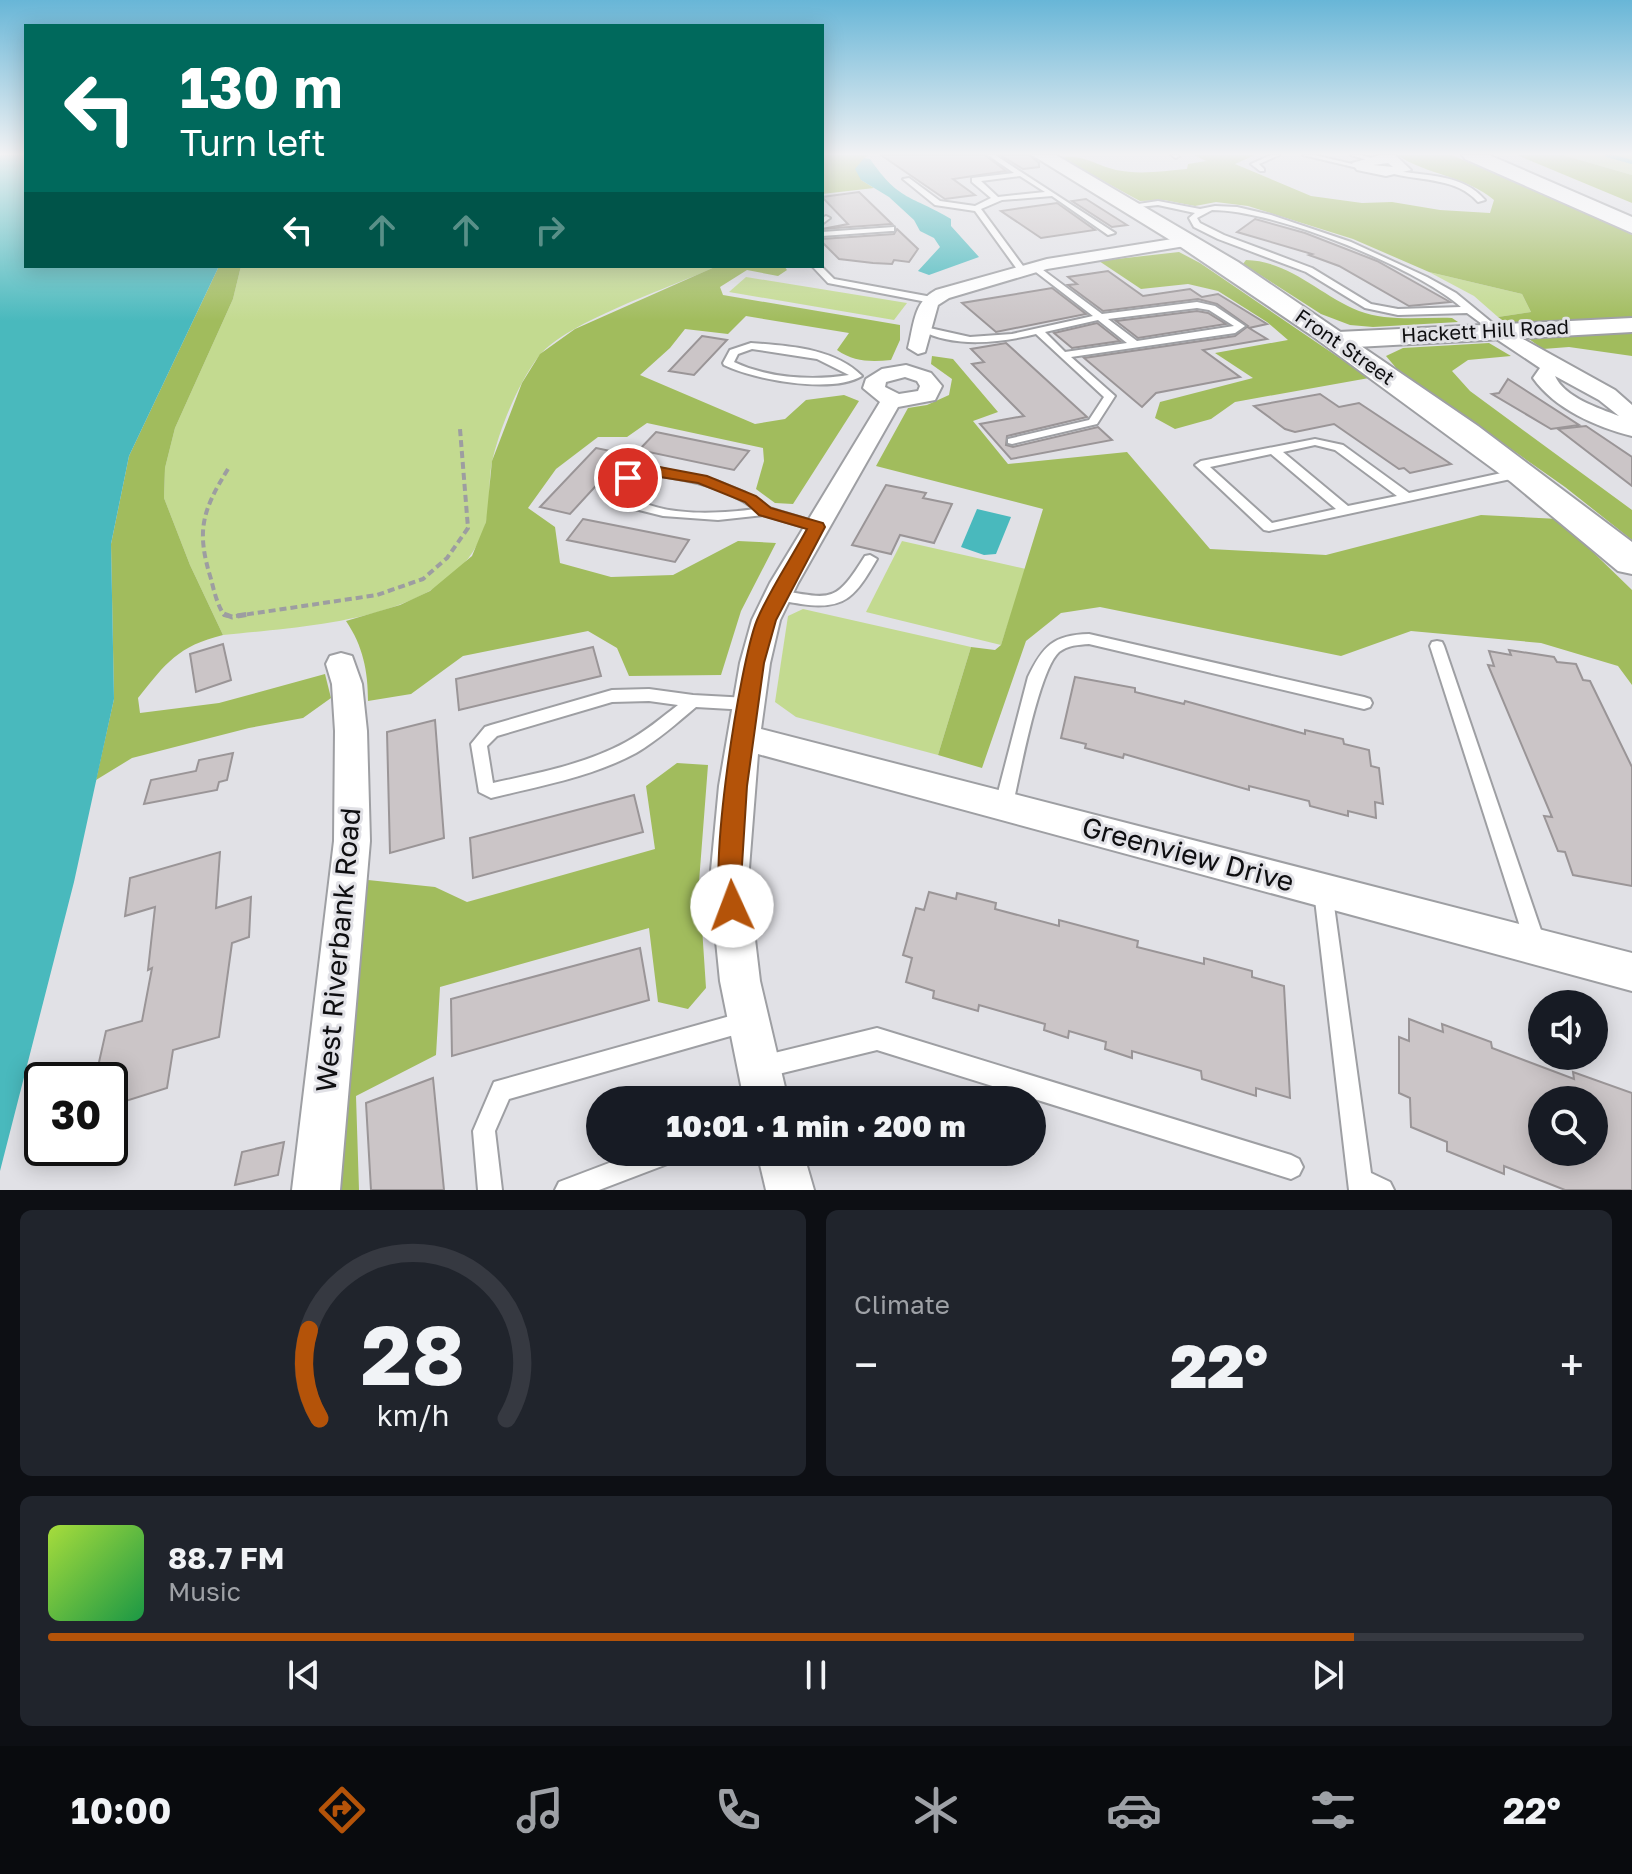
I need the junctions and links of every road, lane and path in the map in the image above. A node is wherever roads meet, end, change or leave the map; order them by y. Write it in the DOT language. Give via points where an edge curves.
graph roads {
  1 [pos="978,211"];
  2 [pos="1078,211"];
  3 [pos="1136,211"];
  4 [pos="1195,211"];
  5 [pos="1205,211"];
  6 [pos="1240,211"];
  7 [pos="1597,211"];
  8 [pos="1202,212"];
  9 [pos="1632,226"];
  10 [pos="891,229"];
  11 [pos="1111,233"];
  12 [pos="824,234"];
  13 [pos="1185,242"];
  14 [pos="818,268"];
  15 [pos="1028,268"];
  16 [pos="932,300"];
  17 [pos="1469,310"];
  18 [pos="1100,317"];
  19 [pos="1632,325"];
  20 [pos="925,330"];
  21 [pos="1496,330"];
  22 [pos="1038,331"];
  23 [pos="1338,340"];
  24 [pos="1133,343"];
  25 [pos="918,348"];
  26 [pos="1063,355"];
  27 [pos="1551,366"];
  28 [pos="875,385"];
  29 [pos="1632,416"];
  30 [pos="460,429"];
  31 [pos="1632,429"];
  32 [pos="1012,441"];
  33 [pos="1273,450"];
  34 [pos="228,469"];
  35 [pos="1521,472"];
  36 [pos="1405,496"];
  37 [pos="765,511"];
  38 [pos="1346,511"];
  39 [pos="817,527"];
  40 [pos="870,559"];
  41 [pos="1632,562"];
  42 [pos="778,595"];
  43 [pos="1437,646"];
  44 [pos="341,664"];
  45 [pos="693,701"];
  46 [pos="1364,703"];
  47 [pos="745,721"];
  48 [pos="1004,804"];
  49 [pos="1323,891"];
  50 [pos="1536,946"];
  51 [pos="1632,972"];
  52 [pos="748,1020"];
  53 [pos="762,1084"];
  54 [pos="632,1166"];
  55 [pos="784,1166"];
  56 [pos="1291,1167"];
  57 [pos="1368,1187"];
  58 [pos="316,1190"];
  59 [pos="490,1190"];
  60 [pos="567,1190"];
  61 [pos="790,1190"];
  1 -- 15 [label="lane"];
  2 -- 11 [label="lane"];
  3 -- 13 [label="main road, Front Street"];
  4 -- 8 [label="lane"];
  5 -- 8 [label="lane"];
  6 -- 17 [label="lane" via="1359,248 1435,283"];
  7 -- 9 [label="highway"];
  8 -- 17 [label="lane" via="1193,218 1197,225 1309,270 1368,306 1398,312"];
  10 -- 12 [label="lane"];
  13 -- 15 [label="street"];
  13 -- 23 [label="main road, Front Street"];
  14 -- 16 [label="lane" via="831,281"];
  15 -- 16 [label="street"];
  15 -- 18 [label="lane"];
  16 -- 20 [label="street"];
  17 -- 21 [label="lane"];
  18 -- 22 [label="lane"];
  18 -- 24 [label="lane"];
  18 -- 24 [label="lane" via="1197,305 1240,326"];
  19 -- 21 [label="street, Hackett Hill Road"];
  20 -- 22 [label="lane" via="970,340"];
  20 -- 25 [label="street"];
  21 -- 23 [label="street, Hackett Hill Road"];
  21 -- 27 [label="street"];
  22 -- 26 [label="lane"];
  23 -- 35 [label="main road, Front Street"];
  24 -- 26 [label="lane"];
  26 -- 32 [label="lane" via="1110,396 1093,422"];
  27 -- 29 [label="street" via="1607,395"];
  27 -- 31 [label="street" via="1543,378 1551,389"];
  28 -- 28 [label="lane" via="828,359 772,348 751,346 734,352 728,363 741,370"];
  28 -- 39 [label="street"];
  30 -- 34 [label="path" via="465,536 423,579 377,595 224,615 199,536 211,495"];
  33 -- 36 [label="lane" via="1315,442 1339,447"];
  33 -- 38 [label="lane"];
  33 -- 38 [label="lane" via="1201,465 1269,527"];
  35 -- 36 [label="lane"];
  35 -- 41 [label="main road, Front Street"];
  36 -- 38 [label="lane"];
  37 -- 37 [label="lane" via="723,486 654,471 628,478 620,493 634,505 658,510 743,517"];
  37 -- 39 [label="lane"];
  39 -- 42 [label="street"];
  40 -- 42 [label="lane" via="851,592 835,600"];
  42 -- 47 [label="street" via="762,634"];
  43 -- 50 [label="lane"];
  44 -- 58 [label="street, West Riverbank Road" via="351,731 352,841"];
  45 -- 45 [label="lane" via="612,696 510,723 491,731 479,744 485,787 491,791 552,776 624,751"];
  45 -- 47 [label="lane"];
  46 -- 48 [label="lane" via="1089,639 1067,639 1045,658 1036,677"];
  47 -- 48 [label="street, Greenview Drive"];
  47 -- 52 [label="street" via="729,881"];
  48 -- 49 [label="street, Greenview Drive"];
  49 -- 50 [label="street, Greenview Drive"];
  49 -- 57 [label="lane"];
  50 -- 51 [label="street, Greenview Drive"];
  52 -- 53 [label="street"];
  52 -- 59 [label="lane" via="502,1090 484,1131"];
  53 -- 56 [label="lane" via="877,1039"];
  54 -- 60 [label="lane"];
  55 -- 61 [label="street"];
}
